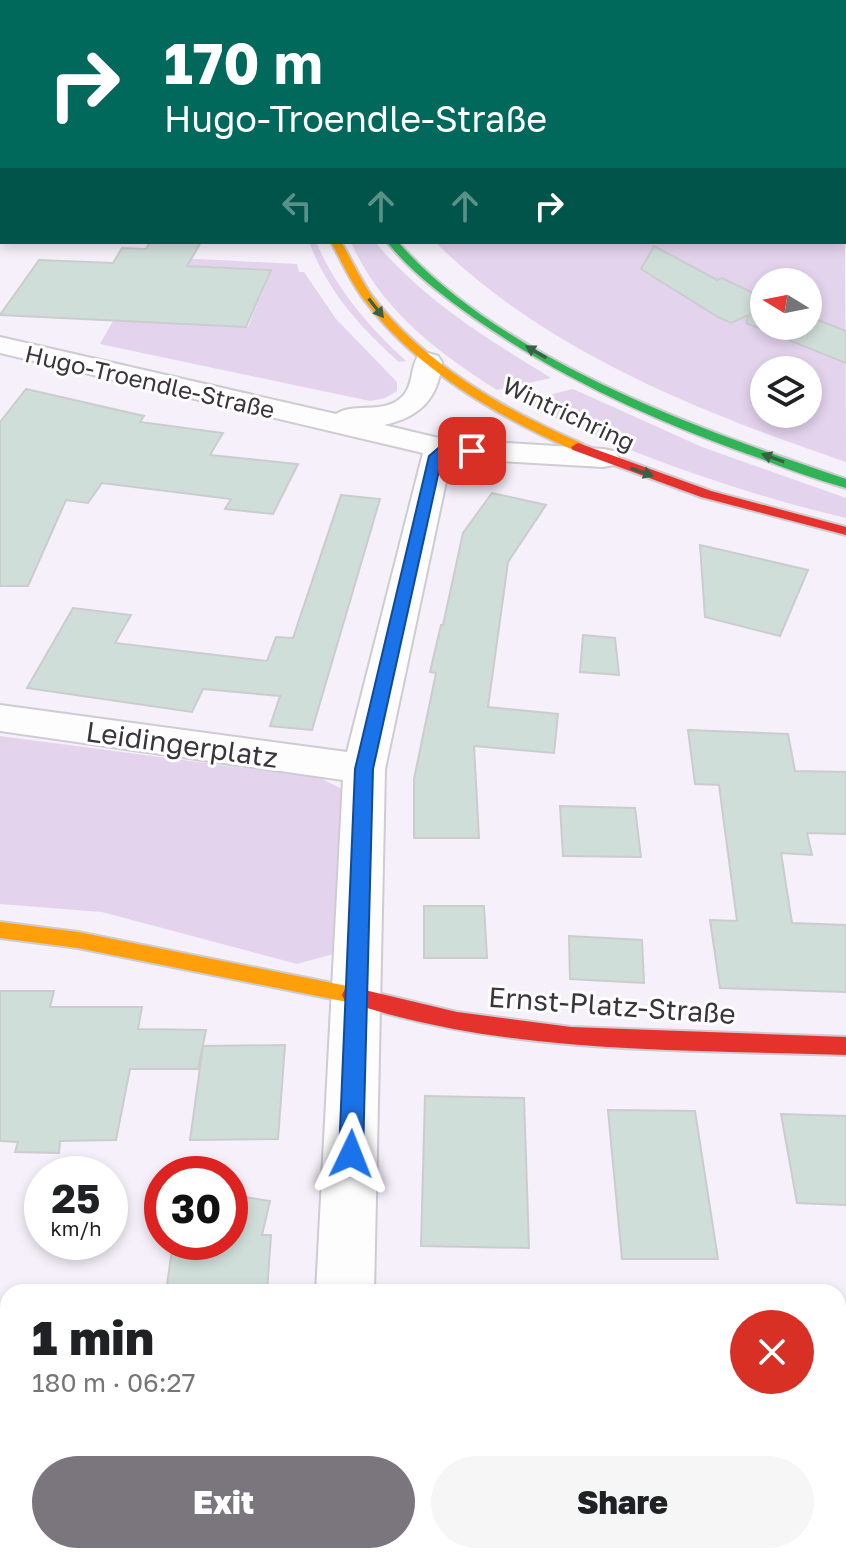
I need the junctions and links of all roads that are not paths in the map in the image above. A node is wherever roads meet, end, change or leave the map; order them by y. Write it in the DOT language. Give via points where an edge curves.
graph roads {
  1 [pos="337,244"];
  2 [pos="393,244"];
  3 [pos="0,345"];
  4 [pos="428,362"];
  5 [pos="301,416"];
  6 [pos="443,448"];
  7 [pos="603,458"];
  8 [pos="846,484"];
  9 [pos="846,531"];
  10 [pos="0,718"];
  11 [pos="364,769"];
  12 [pos="0,930"];
  13 [pos="356,996"];
  14 [pos="846,1046"];
  15 [pos="345,1284"];
  1 -- 4 [label="main road, Wintrichring, one-way" via="346,267 380,314"];
  8 -- 2 [label="main road, Wintrichring, one-way" via="721,439 585,381 480,320"];
  3 -- 5 [label="street, Hugo-Troendle-Straße"];
  4 -- 5 [label="street, Hugo-Troendle-Straße" via="426,386 403,411 386,417"];
  4 -- 7 [label="main road, Wintrichring" via="489,404"];
  5 -- 6 [label="street, Hugo-Troendle-Straße"];
  6 -- 7 [label="street, Hugo-Troendle-Straße"];
  6 -- 11 [label="street" via="425,500"];
  7 -- 9 [label="main road, Wintrichring, one-way"];
  10 -- 11 [label="street, Leidingerplatz"];
  11 -- 13 [label="street"];
  12 -- 13 [label="main road, Ernst-Platz-Straße" via="78,940"];
  13 -- 14 [label="main road, Ernst-Platz-Straße" via="457,1021 571,1036"];
  13 -- 15 [label="street"];
}
